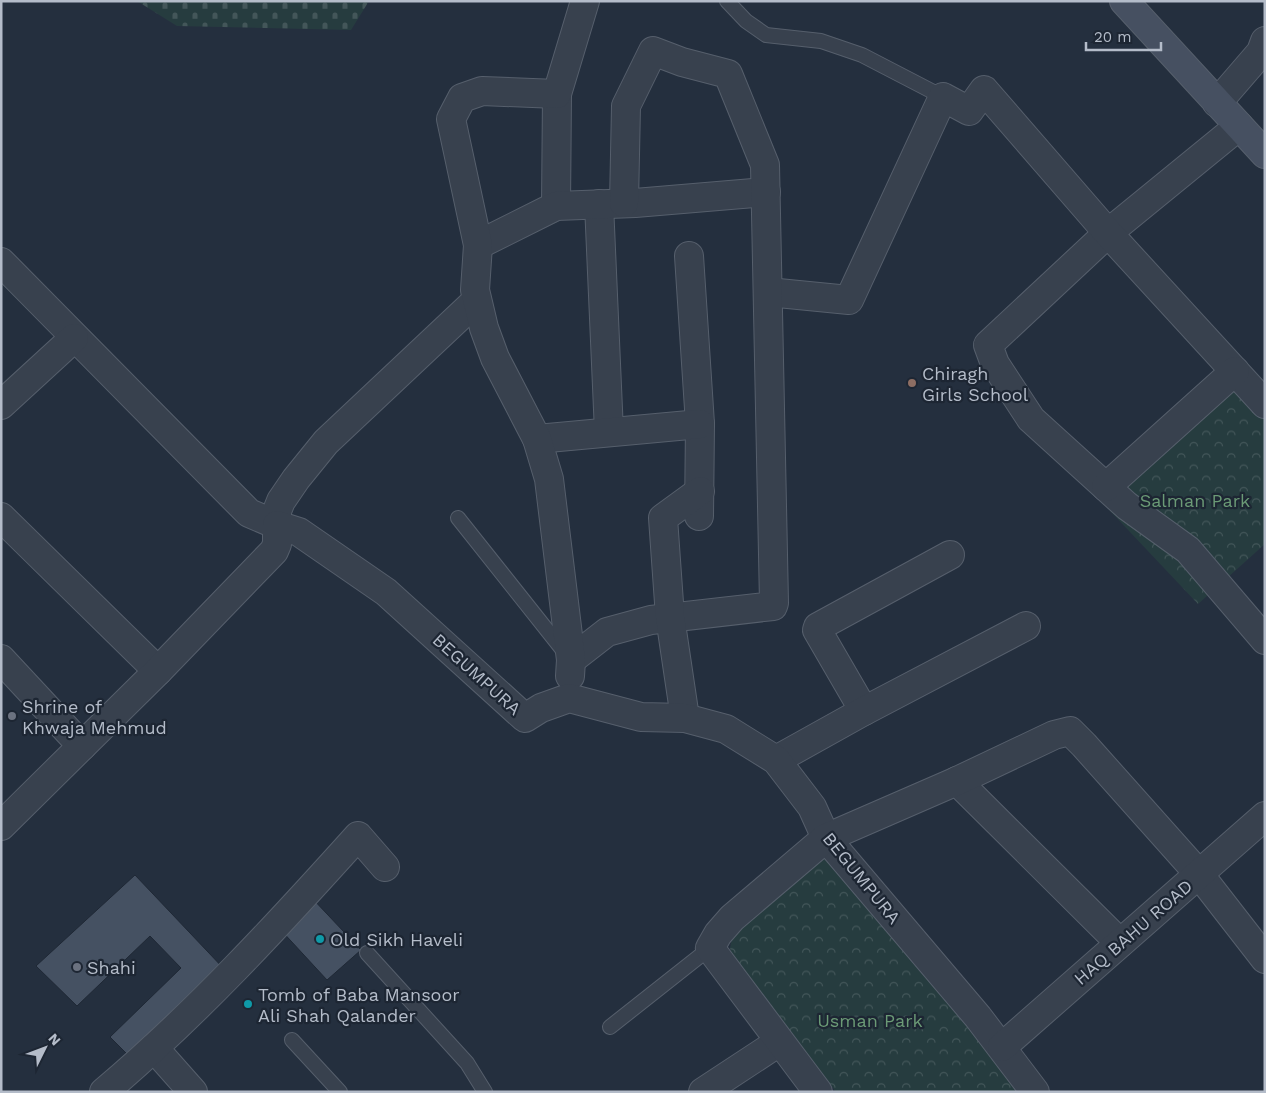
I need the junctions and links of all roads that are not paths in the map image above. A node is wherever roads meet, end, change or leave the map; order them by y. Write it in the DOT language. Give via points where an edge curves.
graph roads {
  1 [pos="585,1"];
  2 [pos="726,1"];
  3 [pos="1124,1"];
  4 [pos="1265,41"];
  5 [pos="557,94"];
  6 [pos="943,97"];
  7 [pos="1218,103"];
  8 [pos="1239,126"];
  9 [pos="1265,154"];
  10 [pos="766,192"];
  11 [pos="612,204"];
  12 [pos="556,206"];
  13 [pos="1108,233"];
  14 [pos="478,245"];
  15 [pos="689,256"];
  16 [pos="1,262"];
  17 [pos="768,292"];
  18 [pos="476,301"];
  19 [pos="74,338"];
  20 [pos="1235,371"];
  21 [pos="1265,404"];
  22 [pos="1,405"];
  23 [pos="700,424"];
  24 [pos="609,432"];
  25 [pos="537,439"];
  26 [pos="1106,487"];
  27 [pos="1,518"];
  28 [pos="458,518"];
  29 [pos="277,525"];
  30 [pos="950,555"];
  31 [pos="670,617"];
  32 [pos="1026,626"];
  33 [pos="1265,640"];
  34 [pos="1,659"];
  35 [pos="571,660"];
  36 [pos="158,671"];
  37 [pos="569,698"];
  38 [pos="864,711"];
  39 [pos="686,718"];
  40 [pos="82,746"];
  41 [pos="776,760"];
  42 [pos="957,781"];
  43 [pos="1265,816"];
  44 [pos="1,826"];
  45 [pos="826,838"];
  46 [pos="386,867"];
  47 [pos="1199,874"];
  48 [pos="1120,943"];
  49 [pos="710,948"];
  50 [pos="367,953"];
  51 [pos="1265,959"];
  52 [pos="610,1027"];
  53 [pos="292,1040"];
  54 [pos="779,1042"];
  55 [pos="1002,1047"];
  56 [pos="154,1048"];
  57 [pos="104,1092"];
  58 [pos="193,1092"];
  59 [pos="340,1092"];
  60 [pos="485,1092"];
  61 [pos="703,1092"];
  62 [pos="818,1092"];
  63 [pos="1035,1092"];
  1 -- 5 [label="street"];
  2 -- 6 [label="lane" via="766,35 821,41 846,49"];
  3 -- 7 [label="main road"];
  4 -- 7 [label="street" via="1261,52"];
  5 -- 12 [label="street"];
  5 -- 14 [label="street" via="482,92 462,98 451,119"];
  6 -- 13 [label="street" via="969,111 984,90"];
  6 -- 17 [label="street" via="850,300"];
  7 -- 8 [label="main road"];
  8 -- 9 [label="main road"];
  8 -- 13 [label="street"];
  10 -- 11 [label="street"];
  10 -- 11 [label="street" via="765,165 728,74 653,51 626,106"];
  10 -- 17 [label="street"];
  11 -- 12 [label="street"];
  11 -- 24 [label="street"];
  12 -- 14 [label="street"];
  13 -- 20 [label="street"];
  13 -- 26 [label="street" via="988,345 994,364 1031,418"];
  14 -- 18 [label="street"];
  15 -- 23 [label="street"];
  16 -- 19 [label="street"];
  17 -- 31 [label="street" via="774,605"];
  18 -- 25 [label="street" via="495,358"];
  18 -- 29 [label="street" via="326,442 281,501"];
  19 -- 22 [label="street"];
  19 -- 29 [label="street" via="248,513"];
  20 -- 21 [label="street"];
  20 -- 26 [label="street"];
  23 -- 24 [label="street"];
  23 -- 31 [label="street" via="699,504 663,518"];
  24 -- 25 [label="street"];
  25 -- 35 [label="street" via="548,479"];
  26 -- 33 [label="street" via="1188,550"];
  27 -- 36 [label="street"];
  28 -- 35 [label="lane"];
  29 -- 36 [label="street" via="274,551"];
  29 -- 37 [label="street, BEGUMPURA" via="306,537 386,592 525,718"];
  30 -- 38 [label="street" via="818,627"];
  31 -- 35 [label="street" via="607,632"];
  31 -- 39 [label="street"];
  32 -- 38 [label="street"];
  34 -- 40 [label="street"];
  35 -- 37 [label="street"];
  36 -- 40 [label="street"];
  37 -- 39 [label="street, BEGUMPURA" via="640,717"];
  38 -- 41 [label="street"];
  39 -- 41 [label="street, BEGUMPURA" via="726,729"];
  40 -- 44 [label="street"];
  41 -- 45 [label="street, BEGUMPURA" via="812,807"];
  42 -- 45 [label="street"];
  42 -- 47 [label="street" via="1054,734 1070,731"];
  42 -- 48 [label="street"];
  43 -- 47 [label="street, HAQ BAHU ROAD"];
  45 -- 49 [label="street" via="732,918"];
  45 -- 55 [label="street, BEGUMPURA"];
  46 -- 56 [label="street" via="358,836 230,974"];
  47 -- 48 [label="street, HAQ BAHU ROAD"];
  47 -- 51 [label="street"];
  48 -- 55 [label="street, HAQ BAHU ROAD"];
  49 -- 52 [label="lane"];
  49 -- 54 [label="street"];
  50 -- 60 [label="lane" via="467,1063"];
  53 -- 59 [label="lane"];
  54 -- 61 [label="street"];
  54 -- 62 [label="street"];
  55 -- 63 [label="street, BEGUMPURA"];
  56 -- 57 [label="street"];
  56 -- 58 [label="street"];
}
